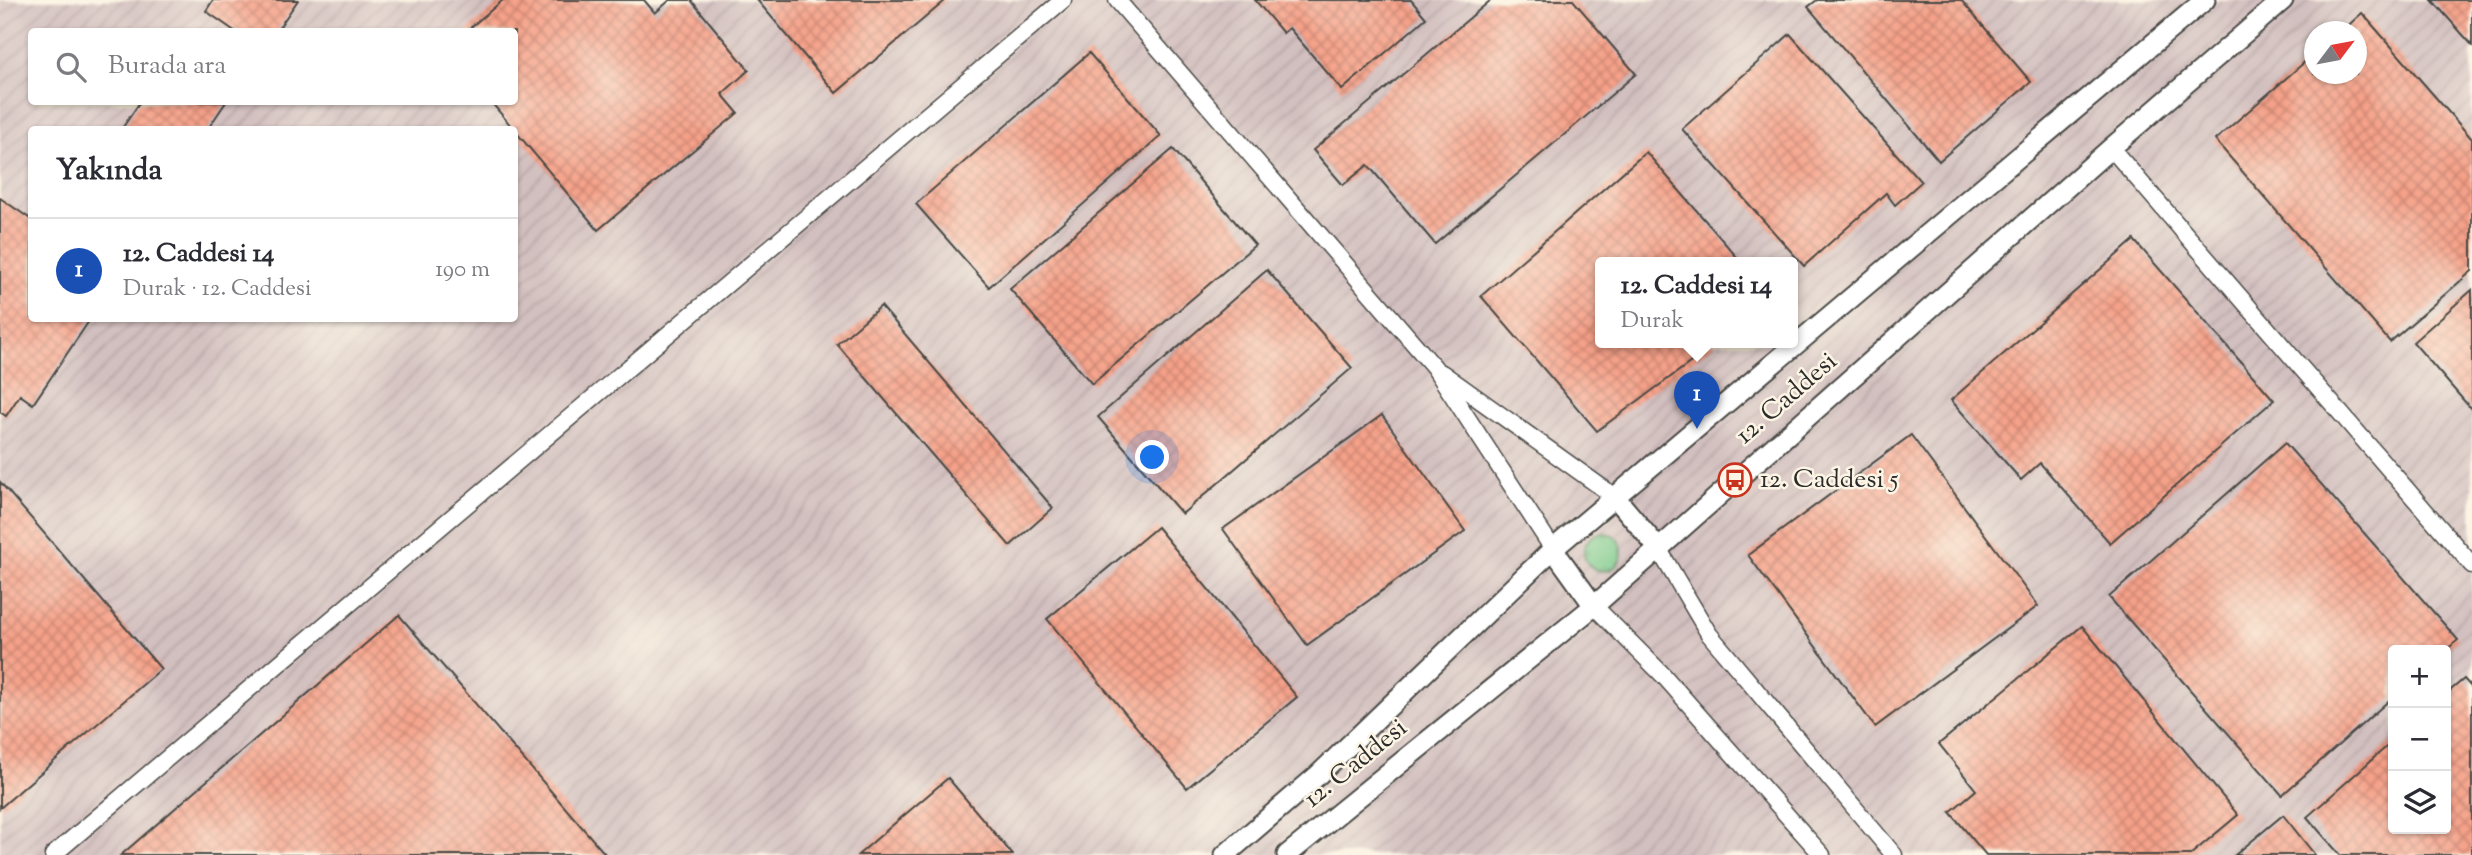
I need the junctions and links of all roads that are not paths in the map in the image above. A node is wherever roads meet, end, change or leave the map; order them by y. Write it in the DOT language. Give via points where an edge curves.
graph roads {
  1 [pos="1063,0"];
  2 [pos="1117,0"];
  3 [pos="2205,0"];
  4 [pos="2283,0"];
  5 [pos="2110,148"];
  6 [pos="1798,343"];
  7 [pos="1792,348"];
  8 [pos="1434,367"];
  9 [pos="1615,497"];
  10 [pos="1658,548"];
  11 [pos="1553,549"];
  12 [pos="2472,565"];
  13 [pos="1594,606"];
  14 [pos="53,855"];
  15 [pos="1224,855"];
  16 [pos="1287,855"];
  17 [pos="1822,855"];
  18 [pos="1894,855"];
  1 -- 14 [label="street"];
  2 -- 8 [label="street"];
  3 -- 6 [label="street, 12. Caddesi"];
  4 -- 5 [label="street, 12. Caddesi"];
  5 -- 10 [label="street, 12. Caddesi"];
  5 -- 12 [label="street"];
  7 -- 9 [label="street, 12. Caddesi"];
  8 -- 9 [label="street"];
  8 -- 11 [label="street"];
  9 -- 10 [label="street"];
  9 -- 11 [label="street, 12. Caddesi"];
  10 -- 13 [label="street, 12. Caddesi"];
  10 -- 18 [label="street" via="1709,634"];
  11 -- 13 [label="street"];
  11 -- 15 [label="street, 12. Caddesi" via="1317,776"];
  13 -- 16 [label="street, 12. Caddesi"];
  13 -- 17 [label="street" via="1663,675"];
}
